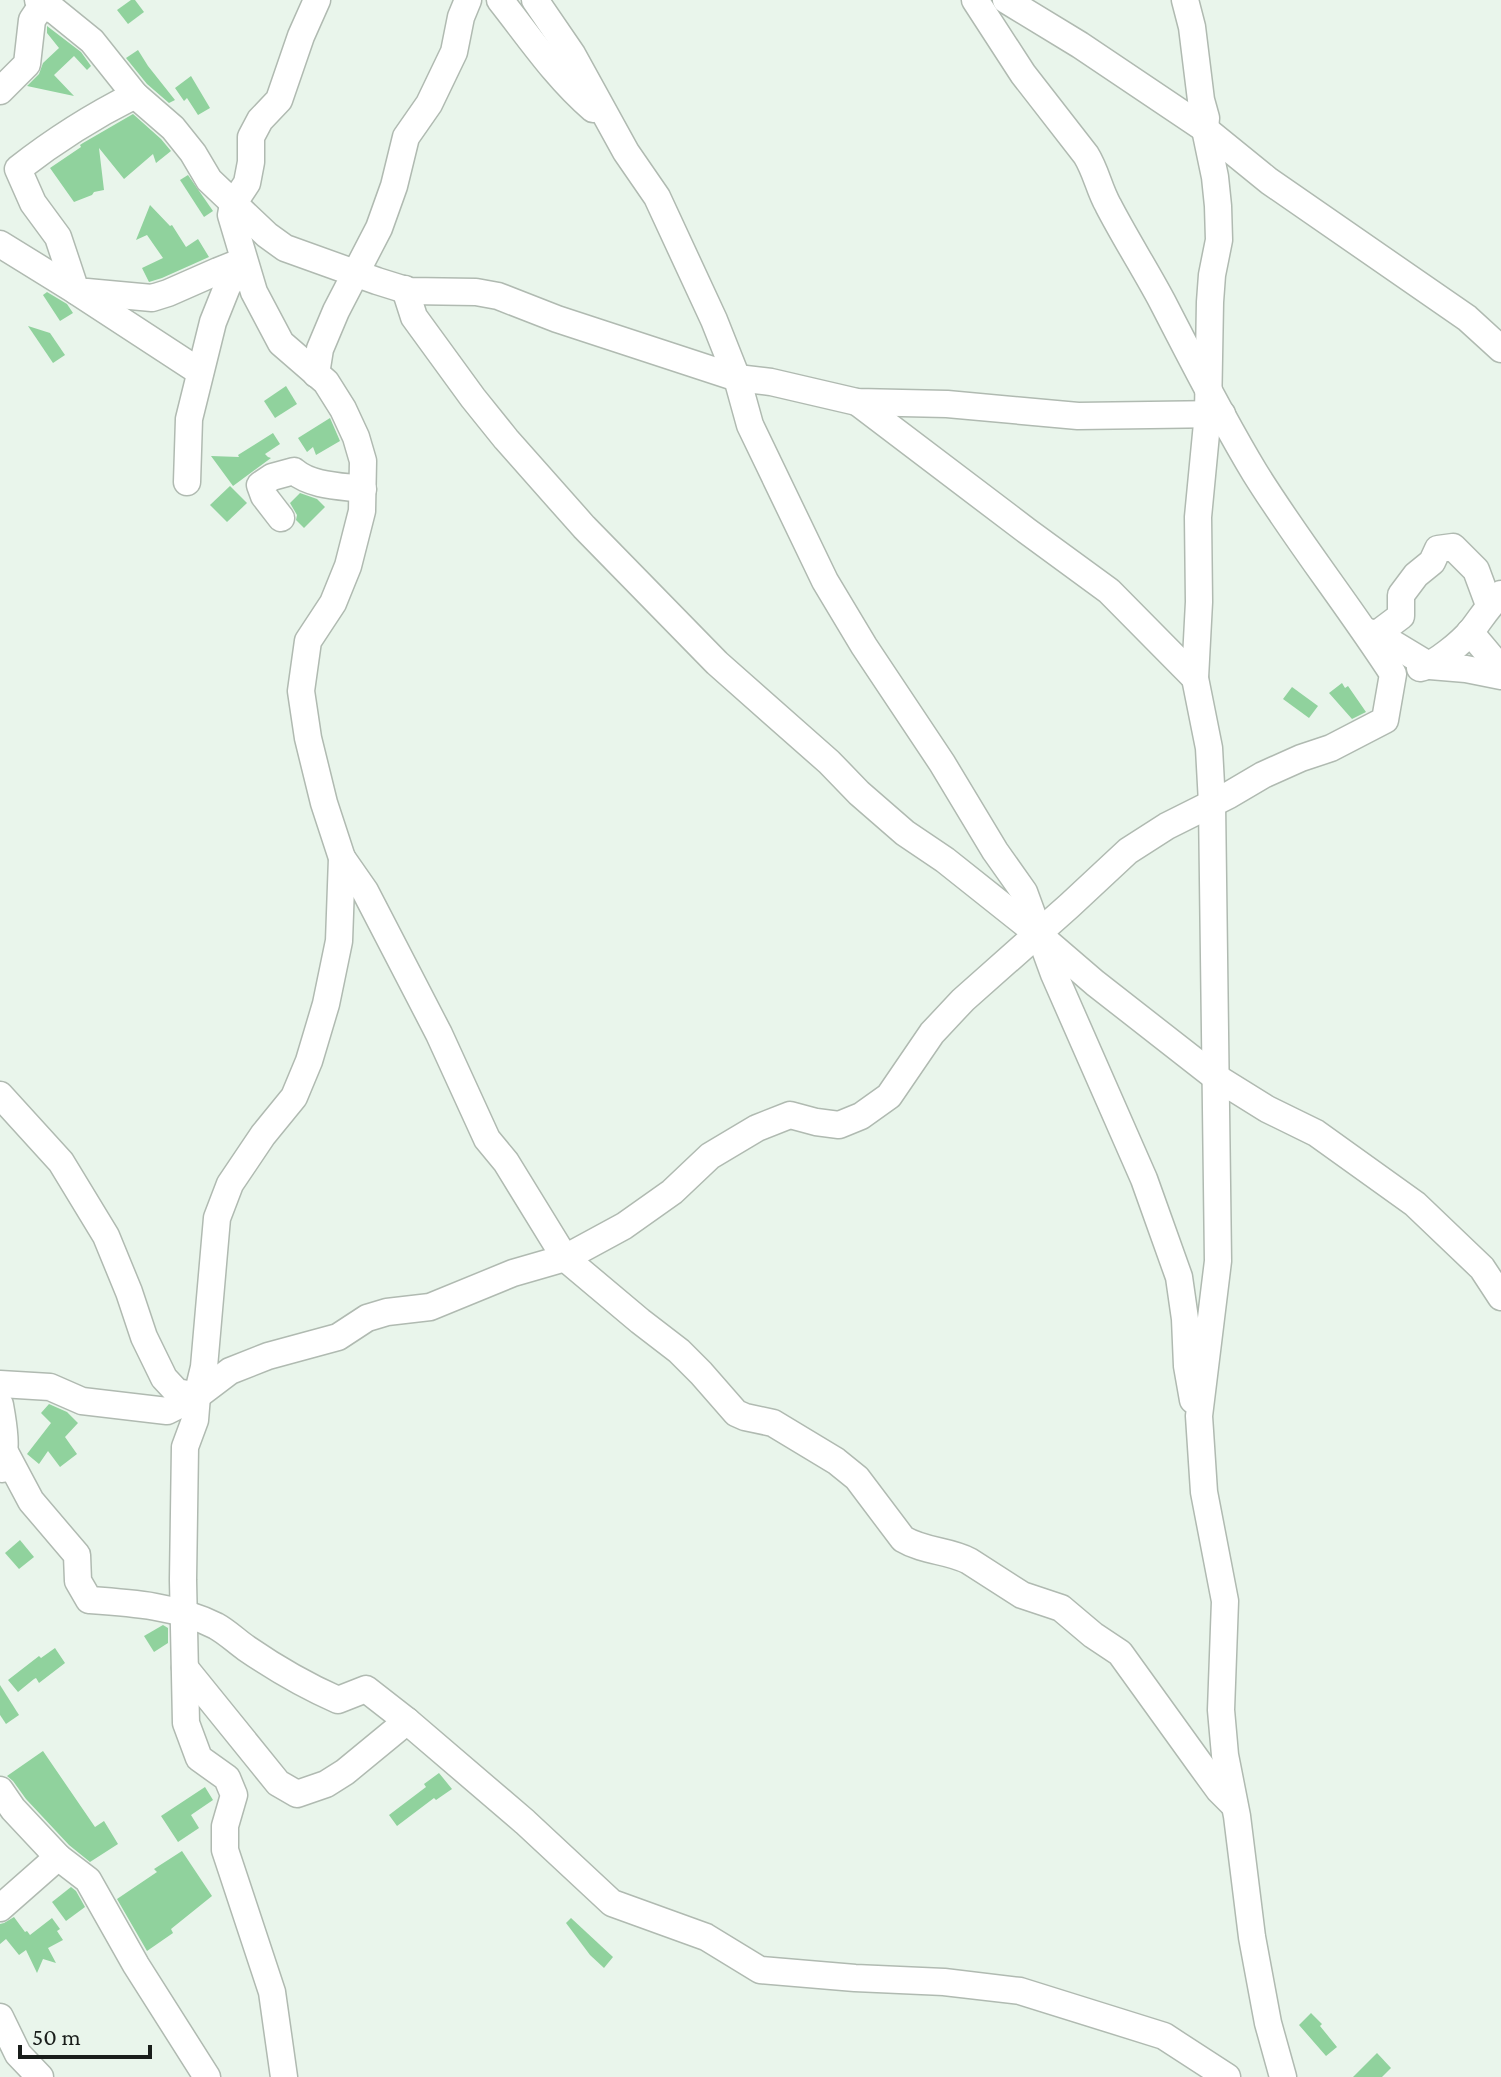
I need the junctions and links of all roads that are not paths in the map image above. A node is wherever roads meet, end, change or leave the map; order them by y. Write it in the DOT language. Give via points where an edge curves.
graph roads {
  1 [pos="317,0"];
  2 [pos="468,0"];
  3 [pos="500,0"];
  4 [pos="535,0"];
  5 [pos="975,0"];
  6 [pos="1006,0"];
  7 [pos="1185,0"];
  8 [pos="43,2"];
  9 [pos="0,91"];
  10 [pos="135,95"];
  11 [pos="610,124"];
  12 [pos="1205,129"];
  13 [pos="233,204"];
  14 [pos="0,244"];
  15 [pos="243,261"];
  16 [pos="357,272"];
  17 [pos="405,289"];
  18 [pos="76,291"];
  19 [pos="1501,349"];
  20 [pos="200,372"];
  21 [pos="316,374"];
  22 [pos="737,378"];
  23 [pos="857,402"];
  24 [pos="1213,406"];
  25 [pos="296,468"];
  26 [pos="187,482"];
  27 [pos="245,486"];
  28 [pos="363,489"];
  29 [pos="281,518"];
  30 [pos="1495,600"];
  31 [pos="1371,632"];
  32 [pos="1470,632"];
  33 [pos="1430,666"];
  34 [pos="1501,669"];
  35 [pos="1393,674"];
  36 [pos="1501,676"];
  37 [pos="1195,678"];
  38 [pos="1212,803"];
  39 [pos="342,858"];
  40 [pos="1038,934"];
  41 [pos="1214,1076"];
  42 [pos="0,1095"];
  43 [pos="565,1258"];
  44 [pos="1501,1297"];
  45 [pos="0,1384"];
  46 [pos="197,1396"];
  47 [pos="0,1405"];
  48 [pos="1199,1416"];
  49 [pos="3,1465"];
  50 [pos="183,1614"];
  51 [pos="185,1668"];
  52 [pos="407,1721"];
  53 [pos="0,1790"];
  54 [pos="1234,1805"];
  55 [pos="58,1857"];
  56 [pos="0,1908"];
  57 [pos="0,2017"];
  58 [pos="40,2077"];
  59 [pos="207,2077"];
  60 [pos="284,2077"];
  61 [pos="1227,2077"];
  62 [pos="1283,2077"];
  1 -- 13 [label="street" via="279,100 251,137 247,183"];
  2 -- 16 [label="street" via="454,52 406,137 384,214"];
  3 -- 11 [label="street" via="549,65"];
  4 -- 11 [label="street"];
  5 -- 24 [label="street" via="1093,166 1106,202 1161,298"];
  6 -- 12 [label="street"];
  7 -- 12 [label="street"];
  8 -- 9 [label="street" via="32,20 27,64"];
  8 -- 10 [label="street" via="92,41"];
  10 -- 13 [label="street" via="173,128"];
  10 -- 18 [label="street" via="96,114 18,169 33,203 58,237"];
  11 -- 22 [label="street" via="657,197"];
  12 -- 19 [label="street" via="1269,181 1467,318"];
  12 -- 24 [label="street" via="1219,218 1210,302"];
  13 -- 15 [label="street"];
  13 -- 16 [label="street" via="285,248"];
  14 -- 18 [label="street"];
  15 -- 18 [label="street" via="152,298"];
  15 -- 20 [label="street" via="213,322"];
  15 -- 21 [label="street" via="281,343"];
  16 -- 17 [label="street"];
  16 -- 21 [label="street" via="320,349"];
  17 -- 22 [label="street" via="498,296"];
  17 -- 40 [label="street" via="414,317 506,439 717,663 905,833"];
  18 -- 20 [label="street"];
  20 -- 26 [label="street" via="189,419"];
  21 -- 28 [label="street" via="326,382 356,437"];
  22 -- 23 [label="street"];
  22 -- 40 [label="street" via="750,425 825,581 1024,892"];
  23 -- 24 [label="street" via="1078,416"];
  23 -- 37 [label="street" via="1109,591"];
  24 -- 31 [label="street" via="1294,532"];
  24 -- 37 [label="street" via="1198,517"];
  25 -- 27 [label="street" via="272,467"];
  25 -- 28 [label="street" via="299,475 322,483"];
  25 -- 29 [label="street" via="260,485"];
  28 -- 39 [label="street" via="348,566 333,603 308,641 301,691 308,738"];
  30 -- 31 [label="street" via="1453,547 1438,549 1401,595 1401,616"];
  30 -- 32 [label="street"];
  31 -- 33 [label="street"];
  31 -- 35 [label="street"];
  32 -- 33 [label="street"];
  32 -- 34 [label="street"];
  33 -- 35 [label="street"];
  33 -- 36 [label="street"];
  35 -- 38 [label="street" via="1385,720"];
  37 -- 38 [label="street" via="1209,748"];
  38 -- 40 [label="street" via="1128,851"];
  38 -- 41 [label="street"];
  39 -- 43 [label="street" via="372,904 487,1139"];
  39 -- 46 [label="street" via="339,941 309,1061 294,1097 230,1184 217,1218"];
  40 -- 41 [label="street"];
  40 -- 43 [label="street" via="932,1033 880,1103 839,1125 790,1115 757,1128 710,1156 624,1226"];
  40 -- 48 [label="street" via="1144,1179 1179,1277 1187,1366"];
  41 -- 44 [label="street" via="1316,1133 1415,1204 1482,1268"];
  41 -- 48 [label="street" via="1218,1261"];
  42 -- 46 [label="street" via="61,1162 106,1236 164,1378 177,1392"];
  43 -- 46 [label="street" via="430,1307 367,1318 338,1337 230,1371"];
  43 -- 54 [label="street" via="679,1351 736,1413 773,1423 857,1478 903,1539 961,1557 1022,1595 1061,1608 1114,1648"];
  45 -- 46 [label="street" via="50,1387 82,1401 167,1411"];
  46 -- 50 [label="street" via="185,1447"];
  47 -- 49 [label="street"];
  48 -- 54 [label="street" via="1204,1492 1225,1601 1221,1710"];
  49 -- 50 [label="street" via="77,1555 78,1581 89,1600"];
  50 -- 51 [label="street"];
  50 -- 52 [label="street" via="217,1627 338,1700 366,1689"];
  51 -- 52 [label="street" via="278,1783 297,1794 336,1778"];
  51 -- 60 [label="street" via="186,1723 199,1758 227,1778 234,1795 225,1850 272,1992"];
  52 -- 61 [label="street" via="612,1903 706,1937 760,1970 1020,1991 1164,2036"];
  53 -- 55 [label="street"];
  54 -- 62 [label="street" via="1252,1937"];
  55 -- 56 [label="street"];
  55 -- 59 [label="street" via="88,1880"];
  57 -- 58 [label="street" via="18,2054"];
}
